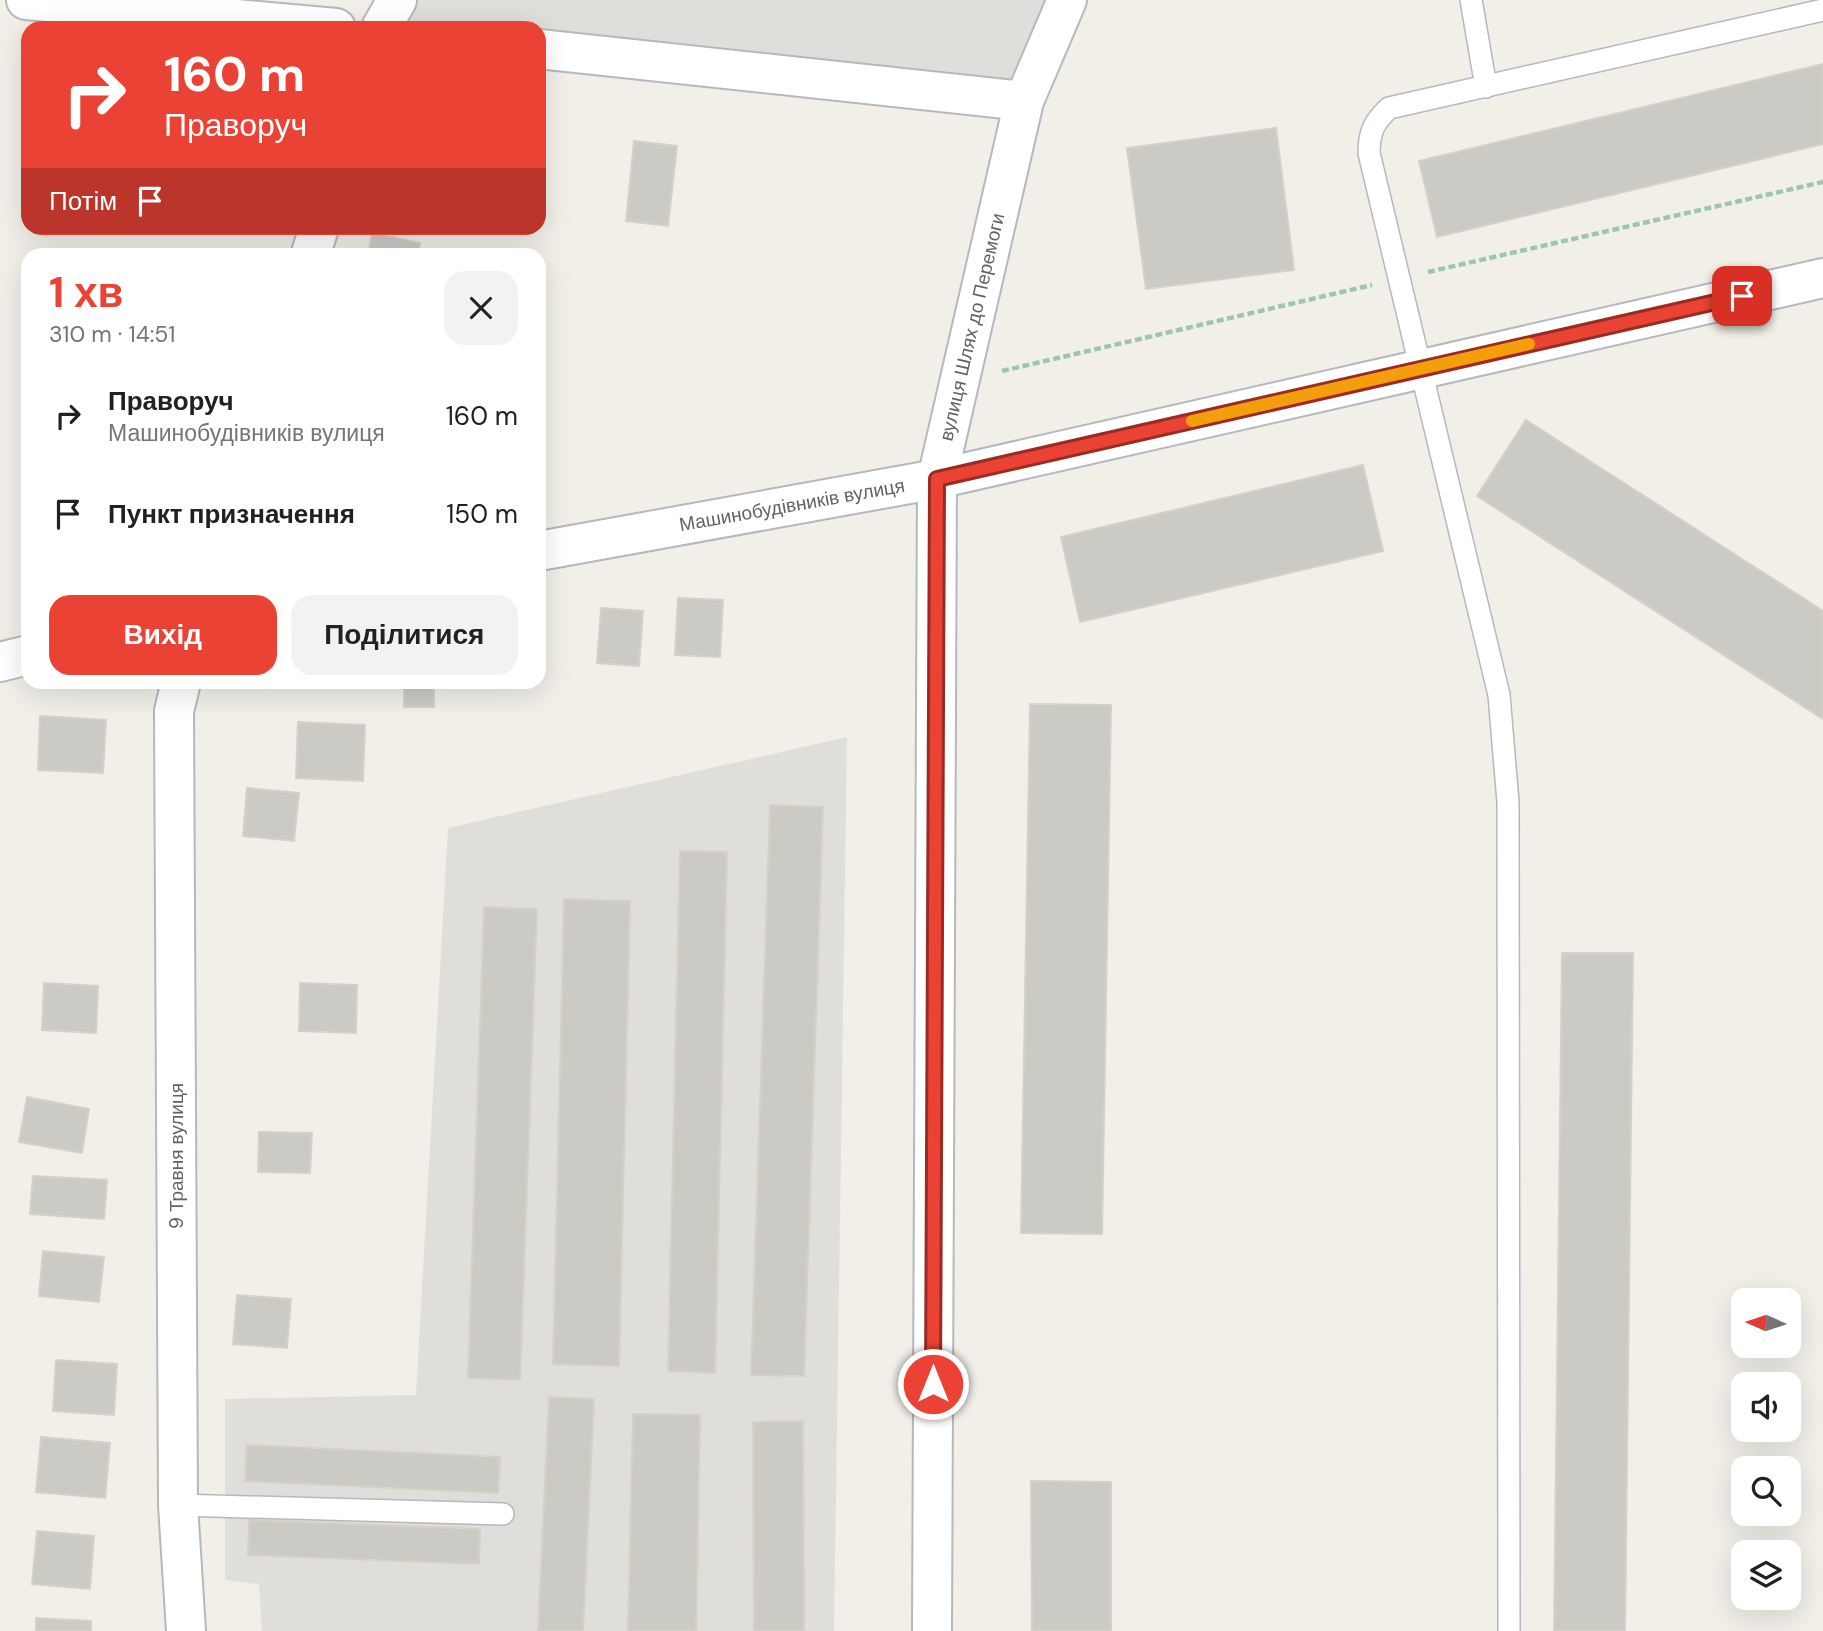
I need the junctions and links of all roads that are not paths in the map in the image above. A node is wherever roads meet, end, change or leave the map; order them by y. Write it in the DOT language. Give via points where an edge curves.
graph roads {
  1 [pos="26,0"];
  2 [pos="397,0"];
  3 [pos="1067,0"];
  4 [pos="1471,0"];
  5 [pos="1823,10"];
  6 [pos="258,21"];
  7 [pos="386,21"];
  8 [pos="546,50"];
  9 [pos="1486,87"];
  10 [pos="1024,101"];
  11 [pos="1823,278"];
  12 [pos="1421,369"];
  13 [pos="937,479"];
  14 [pos="546,550"];
  15 [pos="21,657"];
  16 [pos="0,662"];
  17 [pos="179,689"];
  18 [pos="178,1505"];
  19 [pos="503,1514"];
  20 [pos="186,1631"];
  21 [pos="932,1631"];
  22 [pos="1508,1631"];
  1 -- 6 [label="street"];
  2 -- 7 [label="street"];
  3 -- 10 [label="street, вулиця Шлях до Перемоги"];
  4 -- 9 [label="lane"];
  5 -- 9 [label="lane"];
  8 -- 10 [label="street"];
  9 -- 12 [label="lane" via="1389,108 1375,121 1369,137"];
  10 -- 13 [label="street, вулиця Шлях до Перемоги"];
  11 -- 12 [label="street, Машинобудівників вулиця"];
  12 -- 13 [label="street, Машинобудівників вулиця"];
  12 -- 22 [label="lane" via="1499,695 1508,802"];
  13 -- 14 [label="street, Машинобудівників вулиця"];
  13 -- 21 [label="street, вулиця Шлях до Перемоги"];
  15 -- 16 [label="street"];
  17 -- 18 [label="street, 9 Травня вулиця" via="174,711"];
  18 -- 19 [label="lane"];
  18 -- 20 [label="street, 9 Травня вулиця"];
}
